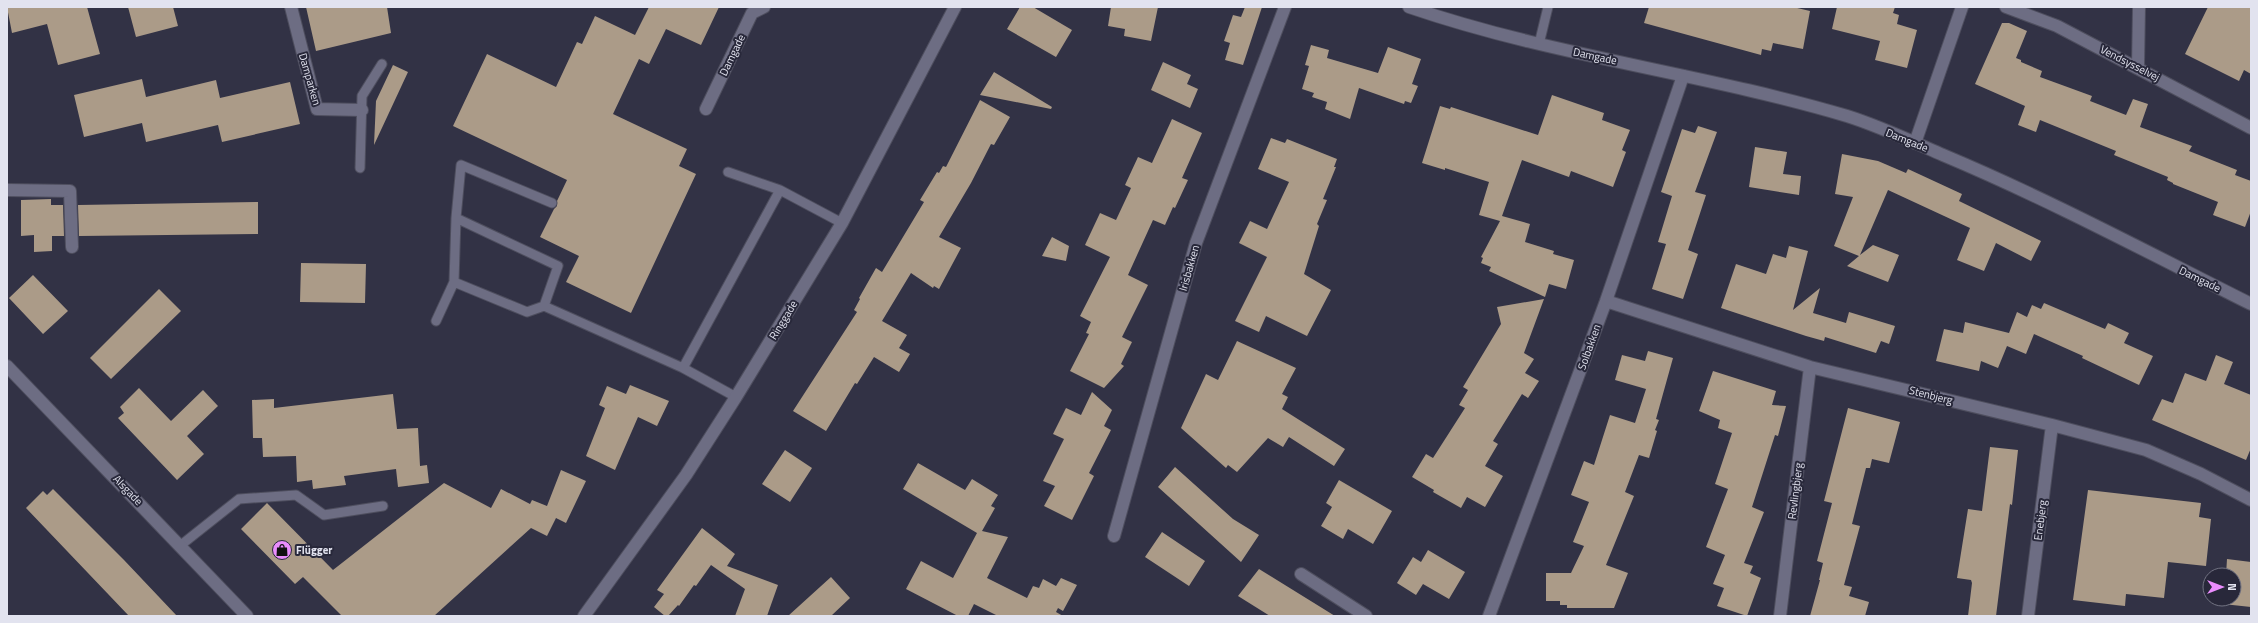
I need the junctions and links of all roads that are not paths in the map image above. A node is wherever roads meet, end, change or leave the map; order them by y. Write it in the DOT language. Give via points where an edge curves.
graph roads {
  1 [pos="291,7"];
  2 [pos="764,7"];
  3 [pos="955,7"];
  4 [pos="1285,7"];
  5 [pos="1409,7"];
  6 [pos="1548,7"];
  7 [pos="1962,7"];
  8 [pos="2006,7"];
  9 [pos="2139,7"];
  10 [pos="1539,44"];
  11 [pos="382,64"];
  12 [pos="2138,67"];
  13 [pos="1683,76"];
  14 [pos="706,109"];
  15 [pos="362,110"];
  16 [pos="2251,128"];
  17 [pos="1915,143"];
  18 [pos="360,168"];
  19 [pos="728,172"];
  20 [pos="7,190"];
  21 [pos="780,190"];
  22 [pos="552,203"];
  23 [pos="456,218"];
  24 [pos="842,223"];
  25 [pos="72,247"];
  26 [pos="454,282"];
  27 [pos="1606,301"];
  28 [pos="2251,304"];
  29 [pos="544,306"];
  30 [pos="436,321"];
  31 [pos="7,366"];
  32 [pos="1810,366"];
  33 [pos="683,368"];
  34 [pos="736,397"];
  35 [pos="2052,424"];
  36 [pos="2251,500"];
  37 [pos="383,506"];
  38 [pos="1114,536"];
  39 [pos="180,545"];
  40 [pos="1300,574"];
  41 [pos="247,616"];
  42 [pos="584,616"];
  43 [pos="1366,616"];
  44 [pos="1489,616"];
  45 [pos="1780,616"];
  46 [pos="2028,616"];
  1 -- 15 [label="street, Damparken" via="317,110"];
  2 -- 14 [label="street, Damgade" via="752,13"];
  3 -- 24 [label="street, Ringgade"];
  4 -- 38 [label="street, Irisbakken" via="1196,243"];
  5 -- 10 [label="street, Damgade" via="1458,24"];
  6 -- 10 [label="lane"];
  7 -- 17 [label="street"];
  8 -- 12 [label="street, Vendsysselvej" via="2057,26"];
  9 -- 12 [label="street"];
  10 -- 13 [label="street, Damgade"];
  11 -- 15 [label="lane" via="362,96"];
  12 -- 16 [label="street, Vendsysselvej"];
  13 -- 17 [label="street, Damgade" via="1849,117"];
  13 -- 27 [label="street, Solbakken"];
  15 -- 18 [label="lane"];
  17 -- 28 [label="street, Damgade" via="1990,174"];
  19 -- 21 [label="lane"];
  20 -- 25 [label="street" via="70,191"];
  21 -- 24 [label="lane"];
  21 -- 33 [label="lane"];
  22 -- 23 [label="lane" via="461,165"];
  23 -- 26 [label="lane"];
  23 -- 29 [label="lane" via="558,266"];
  24 -- 34 [label="street, Ringgade"];
  26 -- 29 [label="lane" via="527,312"];
  26 -- 30 [label="lane"];
  27 -- 32 [label="street, Stenbjerg"];
  27 -- 44 [label="street, Solbakken"];
  29 -- 33 [label="lane"];
  31 -- 39 [label="street, Alsgade"];
  32 -- 35 [label="street, Stenbjerg"];
  32 -- 45 [label="street, Revlingbjerg"];
  33 -- 34 [label="lane"];
  34 -- 42 [label="street, Ringgade" via="686,475"];
  35 -- 36 [label="street, Stenbjerg" via="2146,450"];
  35 -- 46 [label="street, Enebjerg"];
  37 -- 39 [label="lane" via="324,515 296,495 238,499"];
  39 -- 41 [label="street, Alsgade"];
  40 -- 43 [label="street"];
}
